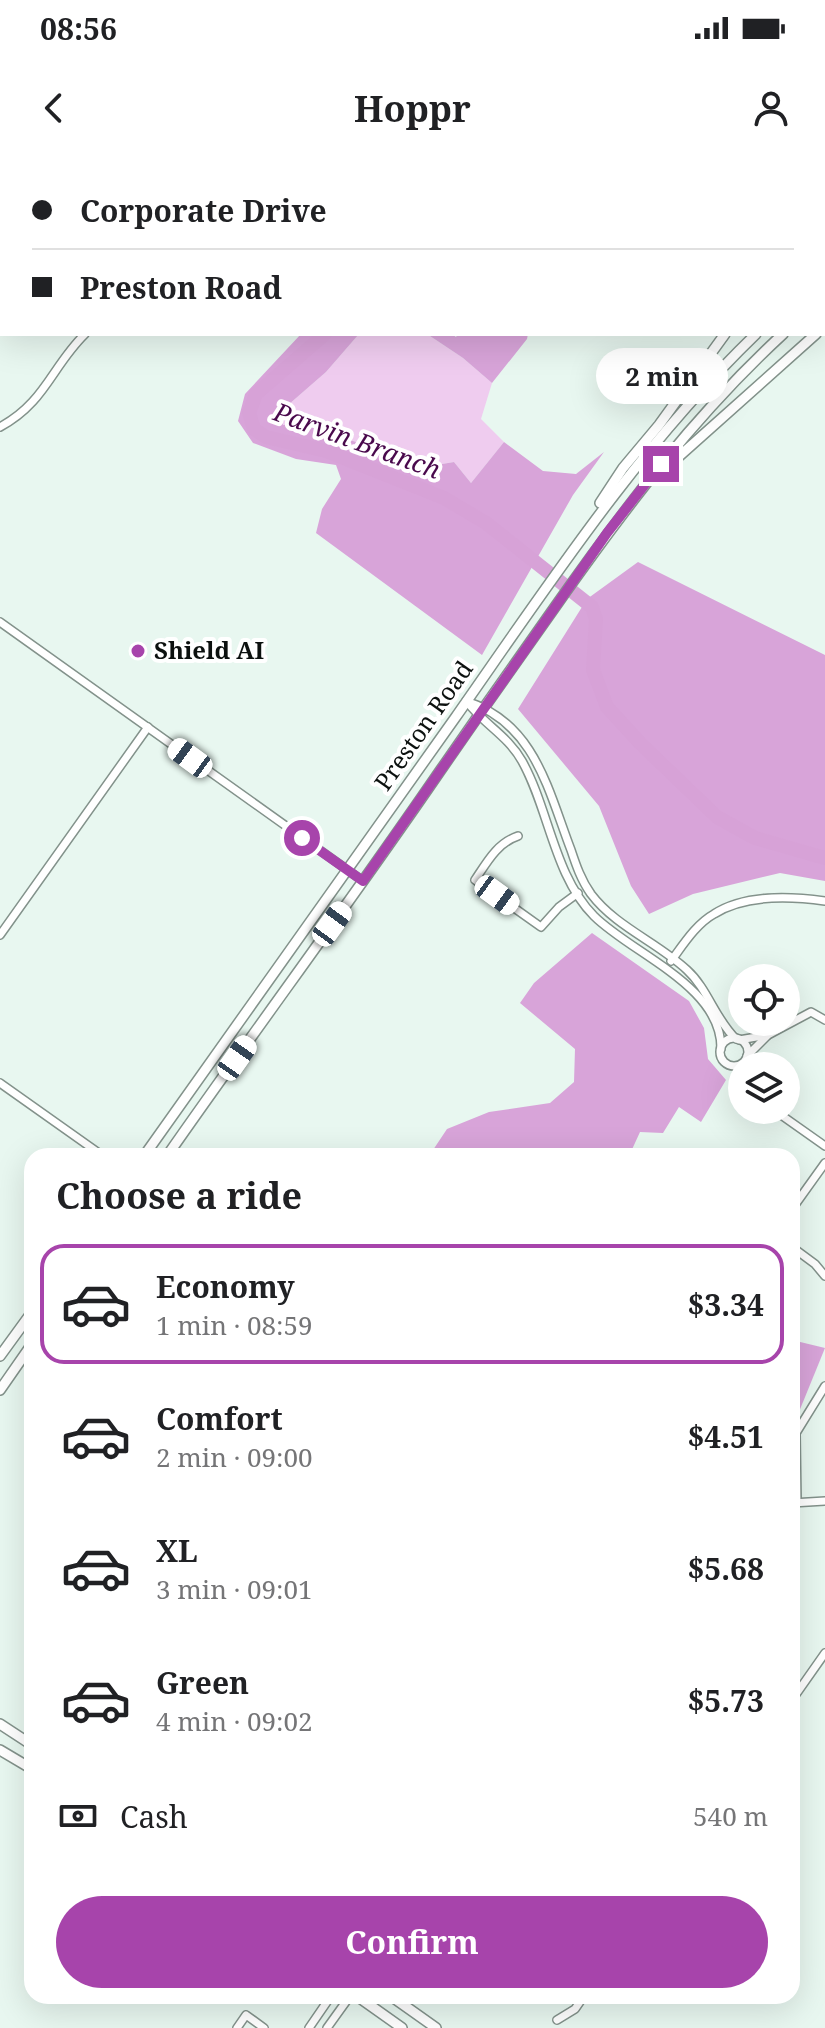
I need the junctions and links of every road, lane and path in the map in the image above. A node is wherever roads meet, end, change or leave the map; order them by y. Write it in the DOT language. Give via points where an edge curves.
graph roads {
  1 [pos="83,336"];
  2 [pos="724,336"];
  3 [pos="754,336"];
  4 [pos="781,336"];
  5 [pos="814,336"];
  6 [pos="0,427"];
  7 [pos="586,531"];
  8 [pos="607,533"];
  9 [pos="0,622"];
  10 [pos="466,701"];
  11 [pos="481,712"];
  12 [pos="148,727"];
  13 [pos="518,836"];
  14 [pos="348,871"];
  15 [pos="363,881"];
  16 [pos="587,887"];
  17 [pos="576,893"];
  18 [pos="825,901"];
  19 [pos="0,935"];
  20 [pos="673,959"];
  21 [pos="666,969"];
  22 [pos="800,1018"];
  23 [pos="825,1020"];
  24 [pos="760,1036"];
  25 [pos="767,1036"];
  26 [pos="738,1039"];
  27 [pos="721,1049"];
  28 [pos="746,1052"];
  29 [pos="754,1052"];
  30 [pos="728,1063"];
  31 [pos="205,1070"];
  32 [pos="220,1081"];
  33 [pos="0,1083"];
  34 [pos="794,1124"];
  35 [pos="825,1146"];
  36 [pos="92,1148"];
  37 [pos="150,1148"];
  38 [pos="173,1148"];
  39 [pos="825,1163"];
  40 [pos="800,1198"];
  41 [pos="800,1253"];
  42 [pos="825,1276"];
  43 [pos="24,1323"];
  44 [pos="18,1332"];
  45 [pos="24,1337"];
  46 [pos="24,1355"];
  47 [pos="0,1356"];
  48 [pos="825,1386"];
  49 [pos="0,1390"];
  50 [pos="800,1427"];
  51 [pos="825,1501"];
  52 [pos="800,1502"];
  53 [pos="825,1653"];
  54 [pos="800,1689"];
  55 [pos="0,1724"];
  56 [pos="24,1740"];
  57 [pos="0,1750"];
  58 [pos="24,1764"];
  59 [pos="326,2004"];
  60 [pos="344,2004"];
  61 [pos="368,2004"];
  62 [pos="402,2004"];
  63 [pos="578,2004"];
  64 [pos="557,2020"];
  65 [pos="237,2028"];
  66 [pos="264,2028"];
  67 [pos="309,2028"];
  68 [pos="327,2028"];
  69 [pos="402,2028"];
  70 [pos="436,2028"];
  1 -- 6 [label="street" via="42,392"];
  2 -- 7 [label="main road" via="613,482"];
  3 -- 7 [label="main road, Preston Road" via="657,439"];
  4 -- 8 [label="main road, Preston Road" via="690,430"];
  5 -- 8 [label="main road" via="665,469"];
  7 -- 10 [label="main road, Preston Road"];
  8 -- 11 [label="main road, Preston Road"];
  9 -- 12 [label="street"];
  10 -- 11 [label="street"];
  10 -- 14 [label="main road, Preston Road"];
  11 -- 15 [label="main road, Preston Road"];
  11 -- 16 [label="street" via="518,734 534,756"];
  11 -- 17 [label="street" via="521,759"];
  12 -- 14 [label="street"];
  12 -- 19 [label="street"];
  13 -- 17 [label="street" via="498,847 475,880 541,927"];
  14 -- 15 [label="street"];
  14 -- 31 [label="main road, Preston Road"];
  15 -- 32 [label="main road, Preston Road"];
  16 -- 17 [label="street"];
  16 -- 20 [label="street" via="611,915"];
  17 -- 21 [label="street" via="609,929"];
  18 -- 20 [label="street" via="744,900 712,914"];
  20 -- 21 [label="street"];
  20 -- 26 [label="street" via="695,978 723,1025"];
  21 -- 27 [label="street" via="708,1008 720,1032"];
  22 -- 23 [label="street" via="811,1012"];
  24 -- 26 [label="street"];
  25 -- 29 [label="street"];
  26 -- 27 [label="street"];
  26 -- 28 [label="street"];
  27 -- 30 [label="street"];
  31 -- 32 [label="main road"];
  31 -- 37 [label="main road, Preston Road"];
  32 -- 38 [label="main road, Preston Road"];
  33 -- 36 [label="street"];
  34 -- 35 [label="street"];
  39 -- 40 [label="street"];
  41 -- 42 [label="street"];
  43 -- 44 [label="main road"];
  44 -- 45 [label="street"];
  44 -- 47 [label="main road"];
  46 -- 49 [label="main road"];
  48 -- 50 [label="street"];
  51 -- 52 [label="street"];
  53 -- 54 [label="street"];
  55 -- 56 [label="main road"];
  57 -- 58 [label="main road"];
  59 -- 67 [label="street"];
  60 -- 68 [label="street"];
  61 -- 69 [label="main road"];
  62 -- 70 [label="main road"];
  63 -- 64 [label="street"];
  65 -- 66 [label="street" via="246,2015"];
}
